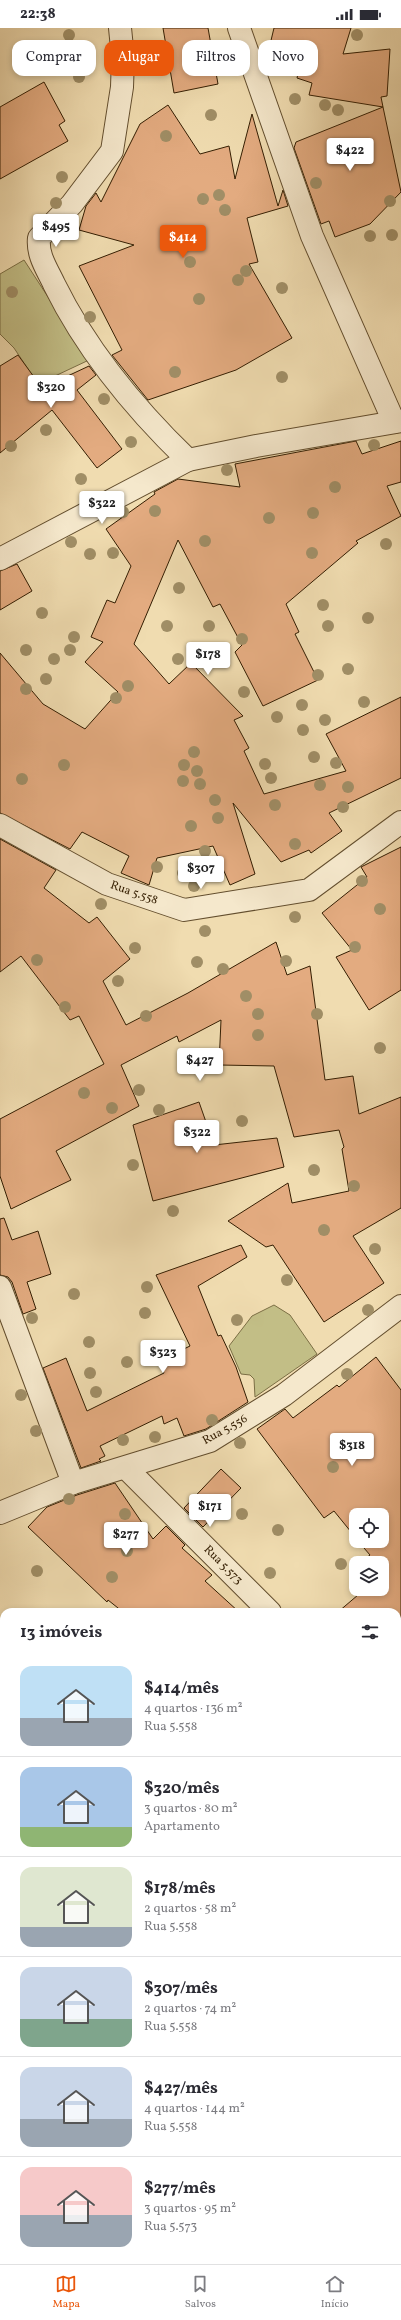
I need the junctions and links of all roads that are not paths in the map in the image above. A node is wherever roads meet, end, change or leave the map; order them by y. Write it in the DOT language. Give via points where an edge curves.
graph roads {
  1 [pos="120,28"];
  2 [pos="239,28"];
  3 [pos="398,422"];
  4 [pos="188,460"];
  5 [pos="0,559"];
  6 [pos="401,822"];
  7 [pos="0,825"];
  8 [pos="0,1287"];
  9 [pos="401,1306"];
  10 [pos="126,1468"];
  11 [pos="74,1483"];
  12 [pos="0,1513"];
  13 [pos="266,1608"];
  1 -- 4 [label="street" via="122,88 112,151 72,204 39,238 39,254 76,326 106,371 152,426"];
  2 -- 3 [label="street" via="312,236"];
  3 -- 4 [label="street"];
  4 -- 5 [label="street"];
  6 -- 7 [label="street, Rua 5.558" via="309,890 184,910 107,884"];
  8 -- 11 [label="street"];
  9 -- 10 [label="street, Rua 5.556" via="284,1395 210,1441"];
  10 -- 11 [label="street, Rua 5.556"];
  10 -- 13 [label="street, Rua 5.573"];
  11 -- 12 [label="street, Rua 5.556"];
}
